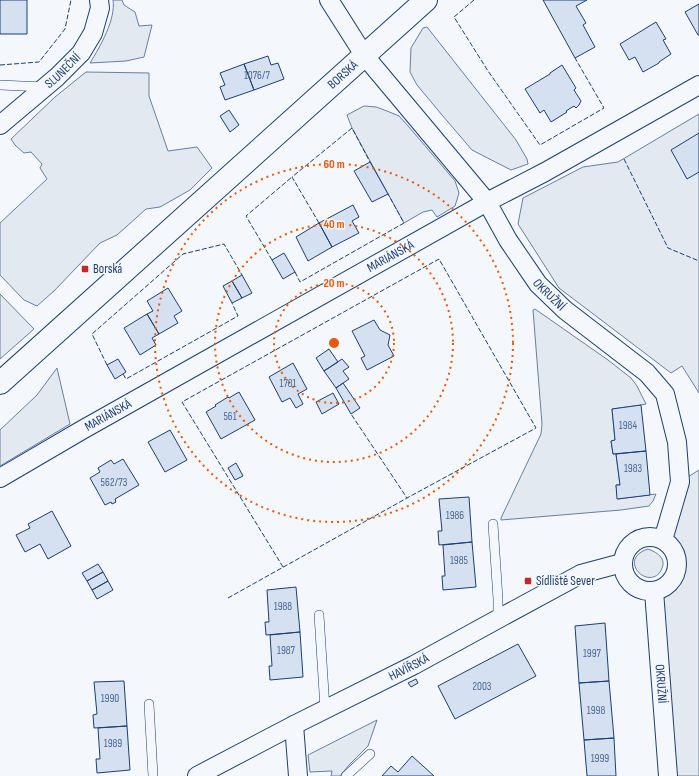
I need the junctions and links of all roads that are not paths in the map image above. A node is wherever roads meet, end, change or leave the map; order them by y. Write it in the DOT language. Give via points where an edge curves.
graph roads {
  1 [pos="99,0"];
  2 [pos="329,0"];
  3 [pos="426,0"];
  4 [pos="364,55"];
  5 [pos="0,85"];
  6 [pos="699,85"];
  7 [pos="46,87"];
  8 [pos="0,125"];
  9 [pos="487,202"];
  10 [pos="0,382"];
  11 [pos="0,478"];
  12 [pos="493,524"];
  13 [pos="663,540"];
  14 [pos="622,563"];
  15 [pos="654,592"];
  16 [pos="319,615"];
  17 [pos="498,618"];
  18 [pos="149,704"];
  19 [pos="325,709"];
  20 [pos="294,725"];
  21 [pos="370,754"];
  22 [pos="153,776"];
  23 [pos="197,776"];
  24 [pos="298,776"];
  25 [pos="346,776"];
  26 [pos="668,776"];
  1 -- 7 [label="street, SLUNEČNÍ" via="100,8 89,40 81,53"];
  2 -- 4 [label="street, OKRUŽNÍ"];
  3 -- 4 [label="main road, BORSKÁ"];
  4 -- 9 [label="street, OKRUŽNÍ"];
  4 -- 10 [label="main road, BORSKÁ"];
  5 -- 7 [label="lane"];
  6 -- 9 [label="street, MARIÁNSKÁ"];
  7 -- 8 [label="street, SLUNEČNÍ"];
  9 -- 11 [label="street, MARIÁNSKÁ"];
  9 -- 13 [label="street, OKRUŽNÍ" via="508,240 538,284 565,310 647,373 665,394 677,442 680,482"];
  12 -- 17 [label="lane"];
  13 -- 14 [label="street" via="641,538 631,544"];
  13 -- 15 [label="street" via="675,553 677,569 669,584"];
  14 -- 15 [label="street" via="624,573 632,585 645,592"];
  14 -- 17 [label="street, HAVÍŘSKÁ" via="581,574"];
  15 -- 26 [label="street, OKRUŽNÍ"];
  16 -- 19 [label="lane"];
  17 -- 19 [label="street, HAVÍŘSKÁ" via="414,665"];
  18 -- 22 [label="lane"];
  19 -- 20 [label="street, HAVÍŘSKÁ"];
  20 -- 23 [label="street, HAVÍŘSKÁ"];
  20 -- 24 [label="street"];
  21 -- 25 [label="lane"];
}
